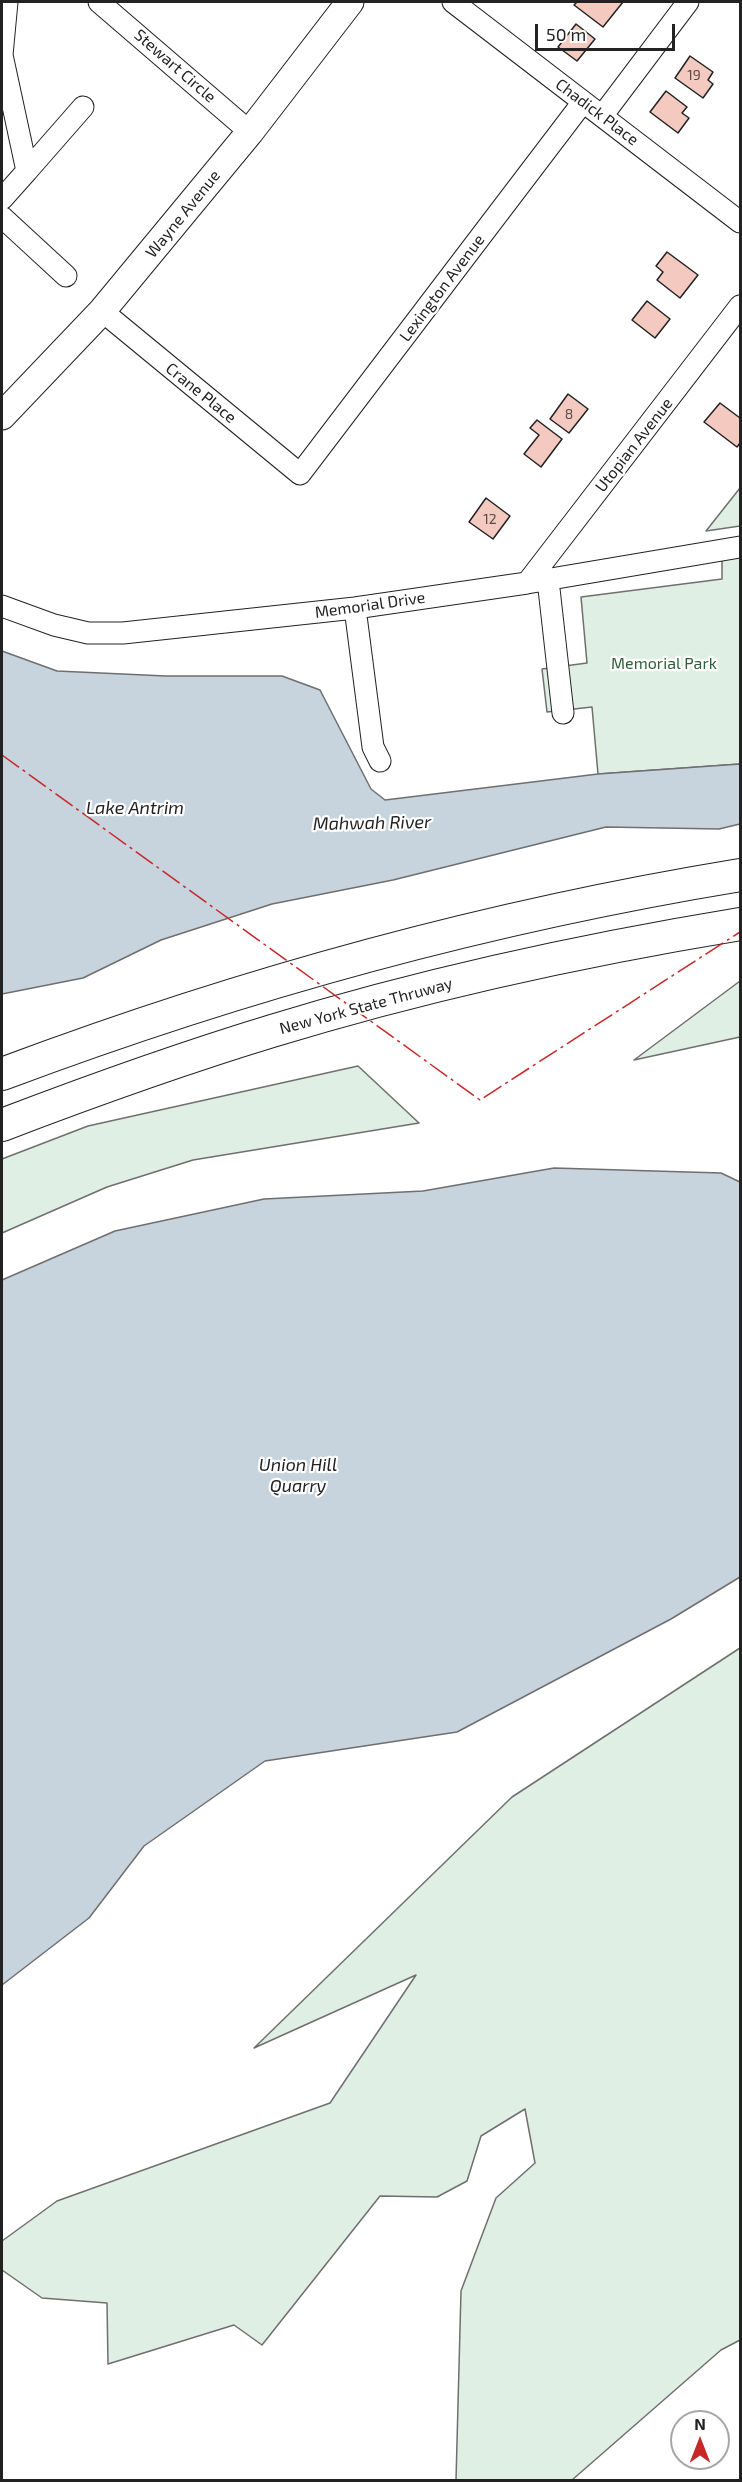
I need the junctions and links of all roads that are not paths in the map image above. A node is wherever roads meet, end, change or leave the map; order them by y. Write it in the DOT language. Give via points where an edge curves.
graph roads {
  1 [pos="7,2"];
  2 [pos="99,2"];
  3 [pos="350,2"];
  4 [pos="453,2"];
  5 [pos="688,2"];
  6 [pos="584,102"];
  7 [pos="83,106"];
  8 [pos="602,116"];
  9 [pos="10,131"];
  10 [pos="250,132"];
  11 [pos="27,171"];
  12 [pos="2,199"];
  13 [pos="2,217"];
  14 [pos="741,222"];
  15 [pos="66,276"];
  16 [pos="741,306"];
  17 [pos="102,311"];
  18 [pos="2,416"];
  19 [pos="300,474"];
  20 [pos="741,547"];
  21 [pos="548,580"];
  22 [pos="527,583"];
  23 [pos="2,606"];
  24 [pos="355,608"];
  25 [pos="563,713"];
  26 [pos="380,762"];
  27 [pos="741,875"];
  28 [pos="741,924"];
  29 [pos="2,1074"];
  30 [pos="2,1125"];
  1 -- 9 [label="street" via="2,55"];
  2 -- 10 [label="street, Stewart Circle"];
  3 -- 10 [label="main road, Wayne Avenue"];
  4 -- 6 [label="street, Chadick Place"];
  5 -- 8 [label="street"];
  6 -- 8 [label="street, Chadick Place"];
  6 -- 19 [label="street, Lexington Avenue"];
  7 -- 11 [label="street"];
  8 -- 14 [label="street, Chadick Place"];
  9 -- 11 [label="street"];
  10 -- 17 [label="main road, Wayne Avenue"];
  11 -- 12 [label="street"];
  13 -- 15 [label="street"];
  16 -- 22 [label="street, Utopian Avenue"];
  17 -- 18 [label="main road, Wayne Avenue"];
  17 -- 19 [label="street, Crane Place"];
  20 -- 21 [label="street, Memorial Drive"];
  21 -- 22 [label="street, Memorial Drive"];
  21 -- 25 [label="street"];
  22 -- 24 [label="street, Memorial Drive"];
  23 -- 24 [label="street, Memorial Drive" via="88,633 123,633"];
  24 -- 26 [label="street" via="373,747"];
  27 -- 29 [label="highway" via="554,909 356,957 159,1017"];
  28 -- 30 [label="highway, New York State Thruway" via="563,956 368,1004 174,1062"];
}
